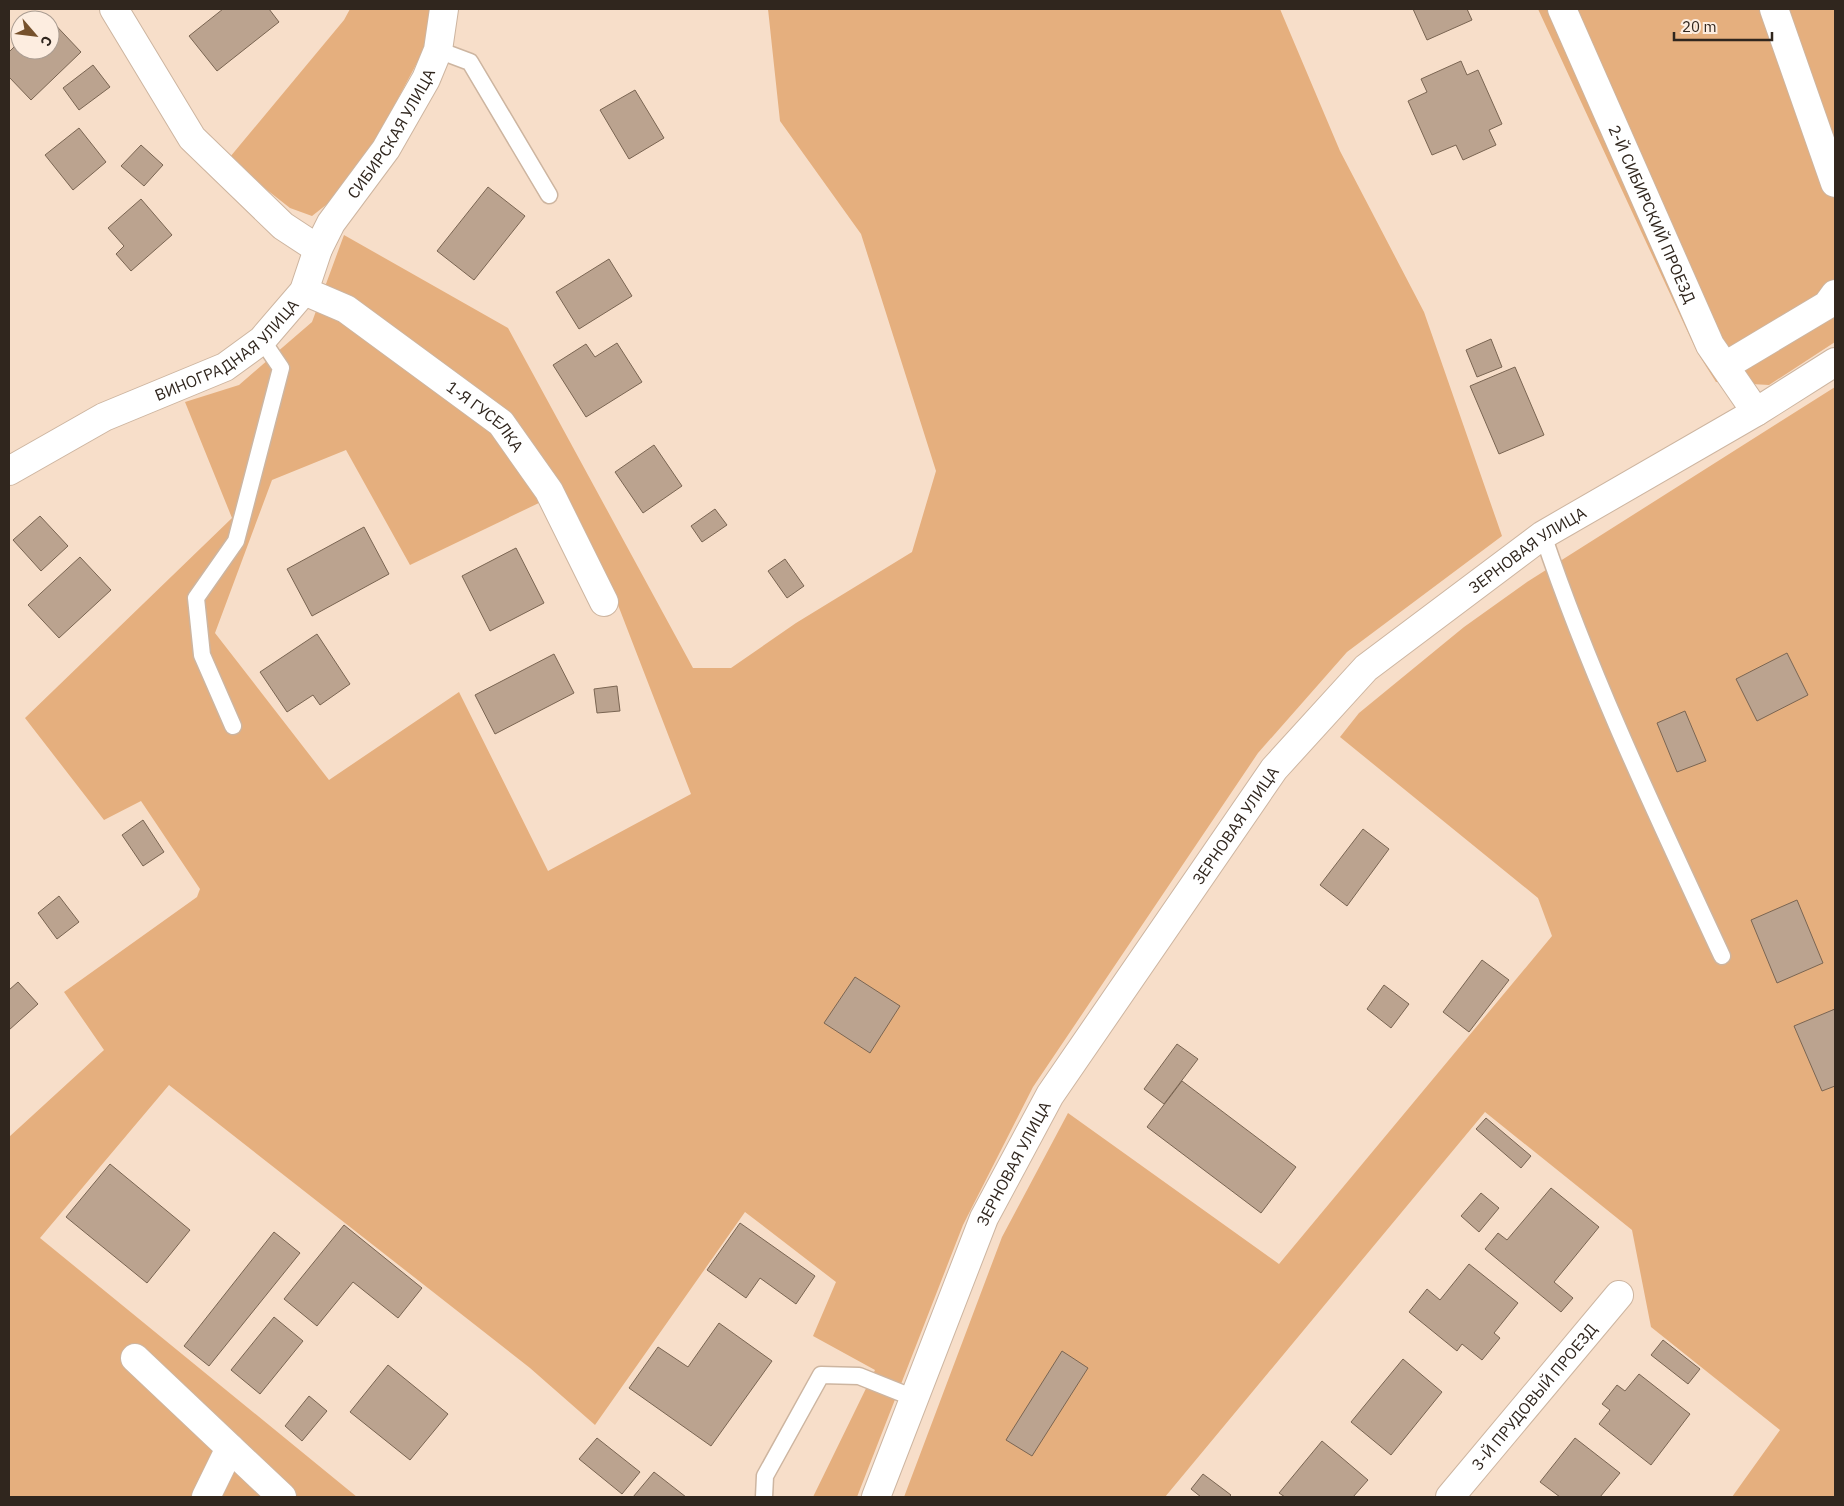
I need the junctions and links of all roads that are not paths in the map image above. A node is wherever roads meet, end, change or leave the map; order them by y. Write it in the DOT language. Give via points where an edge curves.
graph roads {
  1 [pos="114,9"];
  2 [pos="444,9"];
  3 [pos="1562,9"];
  4 [pos="1774,9"];
  5 [pos="438,50"];
  6 [pos="1835,183"];
  7 [pos="549,195"];
  8 [pos="318,249"];
  9 [pos="304,291"];
  10 [pos="1835,294"];
  11 [pos="262,340"];
  12 [pos="1835,362"];
  13 [pos="1725,366"];
  14 [pos="1756,412"];
  15 [pos="9,471"];
  16 [pos="1543,536"];
  17 [pos="604,602"];
  18 [pos="233,726"];
  19 [pos="1722,956"];
  20 [pos="1619,1295"];
  21 [pos="135,1358"];
  22 [pos="914,1398"];
  23 [pos="230,1448"];
  24 [pos="206,1497"];
  25 [pos="282,1497"];
  26 [pos="764,1497"];
  27 [pos="876,1497"];
  28 [pos="1450,1497"];
  1 -- 8 [label="street" via="192,138 283,226"];
  2 -- 5 [label="street, СИБИРСКАЯ УЛИЦА"];
  3 -- 13 [label="street, 2-Й СИБИРСКИЙ ПРОЕЗД" via="1710,345"];
  4 -- 6 [label="street"];
  5 -- 7 [label="lane" via="470,62"];
  5 -- 8 [label="street, СИБИРСКАЯ УЛИЦА" via="426,80 386,149 331,223"];
  8 -- 9 [label="street, ВИНОГРАДНАЯ УЛИЦА"];
  9 -- 11 [label="street, ВИНОГРАДНАЯ УЛИЦА"];
  9 -- 17 [label="street, 1-Я ГУСЕЛКА" via="346,309 501,423 549,491"];
  10 -- 13 [label="street" via="1827,305"];
  11 -- 15 [label="street, ВИНОГРАДНАЯ УЛИЦА" via="225,367 104,417"];
  11 -- 18 [label="lane" via="281,368 236,541 196,598 202,655"];
  12 -- 14 [label="street, ЗЕРНОВАЯ УЛИЦА"];
  13 -- 14 [label="street, 2-Й СИБИРСКИЙ ПРОЕЗД"];
  14 -- 16 [label="street, ЗЕРНОВАЯ УЛИЦА"];
  16 -- 19 [label="lane" via="1644,788"];
  16 -- 22 [label="street, ЗЕРНОВАЯ УЛИЦА" via="1366,668 1274,769 1050,1095 984,1218"];
  20 -- 28 [label="street, 3-Й ПРУДОВЫЙ ПРОЕЗД"];
  21 -- 23 [label="street"];
  22 -- 26 [label="lane" via="859,1376 821,1375 765,1476"];
  22 -- 27 [label="street, ЗЕРНОВАЯ УЛИЦА"];
  23 -- 24 [label="street"];
  23 -- 25 [label="street"];
}
